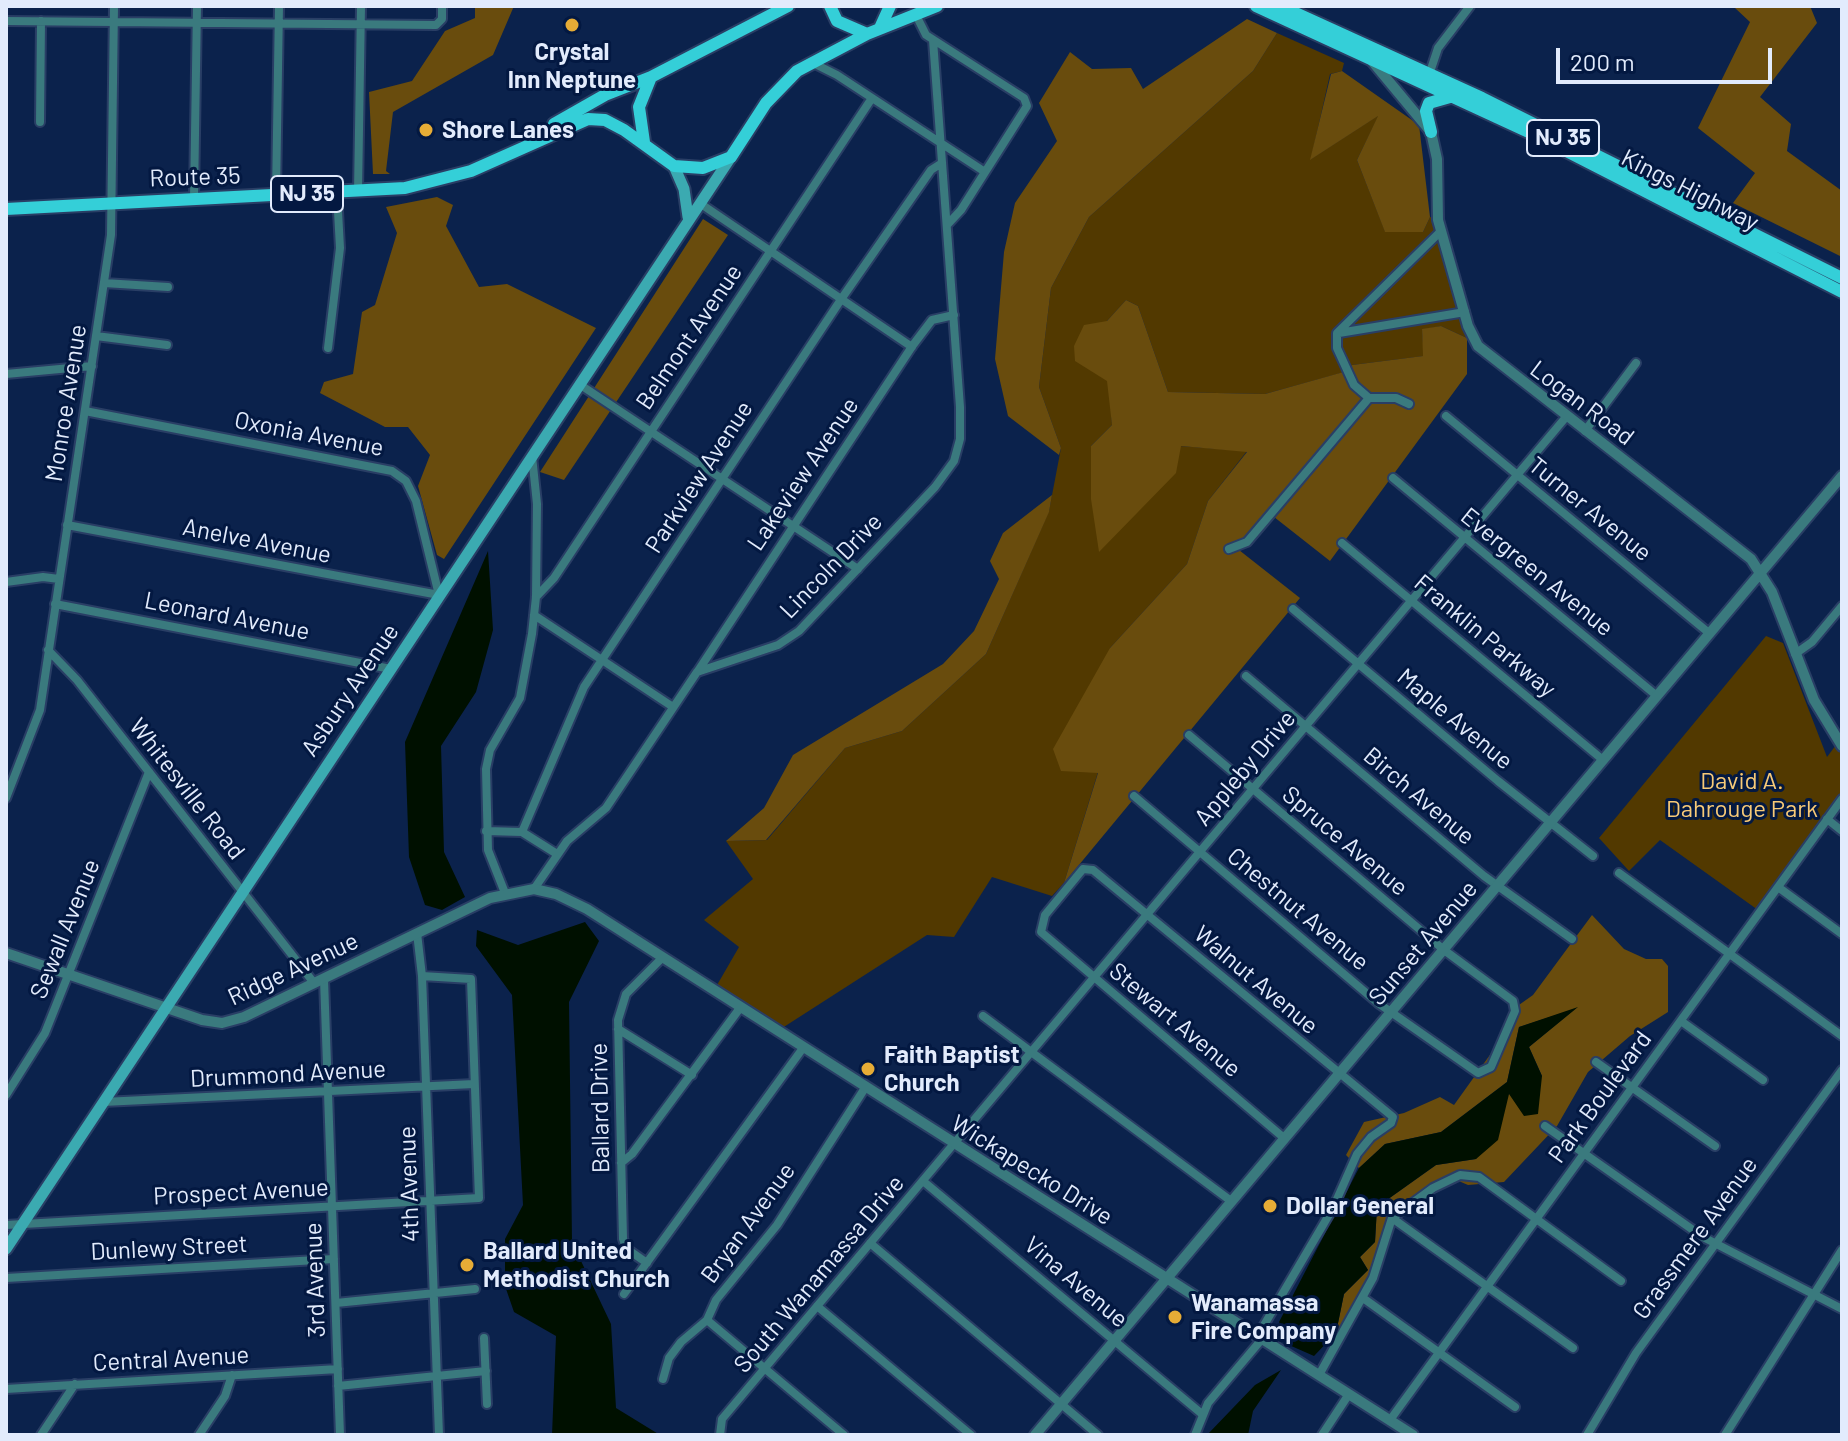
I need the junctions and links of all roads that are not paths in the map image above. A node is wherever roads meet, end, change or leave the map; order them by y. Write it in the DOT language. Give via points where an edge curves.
graph roads {
  1 [pos="114,6"];
  2 [pos="197,6"];
  3 [pos="279,6"];
  4 [pos="361,6"];
  5 [pos="442,6"];
  6 [pos="788,6"];
  7 [pos="830,6"];
  8 [pos="890,6"];
  9 [pos="937,6"];
  10 [pos="1256,6"];
  11 [pos="1280,6"];
  12 [pos="1470,6"];
  13 [pos="916,15"];
  14 [pos="6,21"];
  15 [pos="41,21"];
  16 [pos="114,22"];
  17 [pos="196,23"];
  18 [pos="278,24"];
  19 [pos="360,25"];
  20 [pos="880,28"];
  21 [pos="867,34"];
  22 [pos="933,40"];
  23 [pos="833,50"];
  24 [pos="1367,57"];
  25 [pos="811,62"];
  26 [pos="837,75"];
  27 [pos="651,77"];
  28 [pos="1427,79"];
  29 [pos="1456,97"];
  30 [pos="872,98"];
  31 [pos="40,122"];
  32 [pos="1431,132"];
  33 [pos="644,142"];
  34 [pos="940,143"];
  35 [pos="521,146"];
  36 [pos="731,157"];
  37 [pos="942,163"];
  38 [pos="674,166"];
  39 [pos="985,172"];
  40 [pos="358,192"];
  41 [pos="337,193"];
  42 [pos="276,195"];
  43 [pos="194,198"];
  44 [pos="112,202"];
  45 [pos="701,204"];
  46 [pos="6,209"];
  47 [pos="688,217"];
  48 [pos="947,225"];
  49 [pos="1441,231"];
  50 [pos="770,251"];
  51 [pos="1842,278"];
  52 [pos="104,283"];
  53 [pos="168,287"];
  54 [pos="1842,292"];
  55 [pos="842,298"];
  56 [pos="1465,312"];
  57 [pos="954,315"];
  58 [pos="1337,333"];
  59 [pos="96,336"];
  60 [pos="167,345"];
  61 [pos="912,347"];
  62 [pos="328,348"];
  63 [pos="1636,363"];
  64 [pos="92,366"];
  65 [pos="6,374"];
  66 [pos="579,384"];
  67 [pos="1369,398"];
  68 [pos="1409,404"];
  69 [pos="85,411"];
  70 [pos="1446,416"];
  71 [pos="1566,417"];
  72 [pos="1585,431"];
  73 [pos="651,432"];
  74 [pos="531,456"];
  75 [pos="1518,475"];
  76 [pos="1842,476"];
  77 [pos="1393,478"];
  78 [pos="722,479"];
  79 [pos="67,525"];
  80 [pos="793,526"];
  81 [pos="1465,537"];
  82 [pos="1342,543"];
  83 [pos="1229,549"];
  84 [pos="858,569"];
  85 [pos="1762,572"];
  86 [pos="59,579"];
  87 [pos="6,582"];
  88 [pos="439,595"];
  89 [pos="536,597"];
  90 [pos="1412,601"];
  91 [pos="55,604"];
  92 [pos="1842,606"];
  93 [pos="1293,609"];
  94 [pos="534,615"];
  95 [pos="1709,633"];
  96 [pos="48,650"];
  97 [pos="1795,654"];
  98 [pos="602,660"];
  99 [pos="1358,664"];
  100 [pos="391,669"];
  101 [pos="697,672"];
  102 [pos="1246,676"];
  103 [pos="1657,696"];
  104 [pos="673,707"];
  105 [pos="1306,727"];
  106 [pos="1189,735"];
  107 [pos="1842,746"];
  108 [pos="1603,760"];
  109 [pos="149,772"];
  110 [pos="1253,790"];
  111 [pos="1134,796"];
  112 [pos="6,798"];
  113 [pos="1842,799"];
  114 [pos="1827,819"];
  115 [pos="1549,823"];
  116 [pos="486,831"];
  117 [pos="1842,831"];
  118 [pos="522,832"];
  119 [pos="1200,852"];
  120 [pos="557,854"];
  121 [pos="1593,856"];
  122 [pos="1619,873"];
  123 [pos="1497,886"];
  124 [pos="1778,887"];
  125 [pos="534,889"];
  126 [pos="242,892"];
  127 [pos="505,893"];
  128 [pos="455,914"];
  129 [pos="1147,915"];
  130 [pos="1041,932"];
  131 [pos="417,933"];
  132 [pos="1842,934"];
  133 [pos="1572,939"];
  134 [pos="1444,950"];
  135 [pos="6,953"];
  136 [pos="1730,954"];
  137 [pos="662,958"];
  138 [pos="69,974"];
  139 [pos="422,976"];
  140 [pos="1094,978"];
  141 [pos="319,981"];
  142 [pos="166,1007"];
  143 [pos="740,1008"];
  144 [pos="1391,1012"];
  145 [pos="983,1016"];
  146 [pos="1681,1021"];
  147 [pos="618,1029"];
  148 [pos="1842,1036"];
  149 [pos="803,1048"];
  150 [pos="1032,1052"];
  151 [pos="1596,1062"];
  152 [pos="1842,1070"];
  153 [pos="1481,1074"];
  154 [pos="692,1075"];
  155 [pos="1338,1075"];
  156 [pos="1763,1080"];
  157 [pos="474,1084"];
  158 [pos="426,1086"];
  159 [pos="1632,1087"];
  160 [pos="865,1088"];
  161 [pos="328,1092"];
  162 [pos="6,1095"];
  163 [pos="103,1102"];
  164 [pos="1545,1126"];
  165 [pos="1284,1138"];
  166 [pos="954,1145"];
  167 [pos="1715,1146"];
  168 [pos="1584,1153"];
  169 [pos="621,1163"];
  170 [pos="923,1181"];
  171 [pos="430,1201"];
  172 [pos="1231,1201"];
  173 [pos="332,1207"];
  174 [pos="1392,1218"];
  175 [pos="1535,1219"];
  176 [pos="23,1224"];
  177 [pos="6,1225"];
  178 [pos="870,1243"];
  179 [pos="1715,1245"];
  180 [pos="6,1249"];
  181 [pos="1842,1250"];
  182 [pos="334,1259"];
  183 [pos="647,1263"];
  184 [pos="6,1278"];
  185 [pos="1166,1279"];
  186 [pos="1621,1281"];
  187 [pos="1487,1286"];
  188 [pos="475,1289"];
  189 [pos="433,1293"];
  190 [pos="624,1294"];
  191 [pos="1814,1294"];
  192 [pos="1363,1298"];
  193 [pos="336,1303"];
  194 [pos="817,1306"];
  195 [pos="1842,1309"];
  196 [pos="707,1320"];
  197 [pos="484,1338"];
  198 [pos="1260,1338"];
  199 [pos="1114,1341"];
  200 [pos="1573,1348"];
  201 [pos="1439,1352"];
  202 [pos="338,1369"];
  203 [pos="765,1369"];
  204 [pos="486,1371"];
  205 [pos="232,1375"];
  206 [pos="436,1375"];
  207 [pos="1319,1375"];
  208 [pos="663,1379"];
  209 [pos="75,1384"];
  210 [pos="338,1386"];
  211 [pos="6,1389"];
  212 [pos="1349,1394"];
  213 [pos="487,1404"];
  214 [pos="1061,1404"];
  215 [pos="1515,1407"];
  216 [pos="1202,1414"];
  217 [pos="1390,1420"];
  218 [pos="720,1433"];
  219 [pos="41,1435"];
  220 [pos="199,1435"];
  221 [pos="340,1435"];
  222 [pos="439,1435"];
  223 [pos="844,1435"];
  224 [pos="971,1435"];
  225 [pos="1035,1435"];
  226 [pos="1098,1435"];
  227 [pos="1195,1435"];
  228 [pos="1322,1435"];
  229 [pos="1413,1435"];
  230 [pos="1587,1435"];
  231 [pos="1725,1435"];
  1 -- 16 [label="street, Monroe Avenue"];
  2 -- 17 [label="street"];
  3 -- 18 [label="street"];
  4 -- 19 [label="street"];
  5 -- 19 [label="street" via="436,25"];
  6 -- 27 [label="main road, NJ 35"];
  7 -- 21 [label="main road" via="837,21"];
  8 -- 20 [label="main road"];
  9 -- 13 [label="main road"];
  10 -- 24 [label="main road, Kings Highway / NJ 35"];
  11 -- 28 [label="main road, Kings Highway / NJ 35"];
  12 -- 28 [label="street" via="1438,48"];
  13 -- 20 [label="main road"];
  13 -- 22 [label="street"];
  14 -- 15 [label="street"];
  15 -- 16 [label="street"];
  15 -- 31 [label="street"];
  16 -- 17 [label="street"];
  16 -- 44 [label="street, Monroe Avenue"];
  17 -- 18 [label="street"];
  17 -- 43 [label="street"];
  18 -- 19 [label="street"];
  18 -- 42 [label="street"];
  19 -- 40 [label="street"];
  20 -- 21 [label="main road"];
  21 -- 23 [label="main road"];
  22 -- 34 [label="street"];
  22 -- 39 [label="street" via="1027,103"];
  23 -- 25 [label="main road"];
  23 -- 26 [label="street" via="831,65"];
  24 -- 28 [label="main road, Kings Highway / NJ 35"];
  24 -- 32 [label="street"];
  25 -- 26 [label="street"];
  25 -- 36 [label="main road" via="777,90"];
  26 -- 30 [label="street"];
  27 -- 33 [label="main road" via="638,113"];
  27 -- 35 [label="main road, NJ 35" via="596,99"];
  28 -- 29 [label="main road, Kings Highway / NJ 35"];
  28 -- 51 [label="main road, Kings Highway / NJ 35"];
  29 -- 32 [label="main road" via="1429,103"];
  29 -- 54 [label="main road, Kings Highway / NJ 35"];
  30 -- 34 [label="street"];
  30 -- 50 [label="street, Belmont Avenue"];
  32 -- 49 [label="street, Logan Road"];
  33 -- 35 [label="main road, NJ 35" via="605,120 588,119"];
  33 -- 38 [label="main road, NJ 35"];
  34 -- 37 [label="street, Lincoln Drive"];
  34 -- 39 [label="street"];
  35 -- 40 [label="main road, Route 35 / NJ 35" via="453,177"];
  36 -- 38 [label="main road" via="703,168"];
  36 -- 45 [label="main road, Asbury Avenue"];
  37 -- 48 [label="street, Lincoln Drive"];
  37 -- 55 [label="street, Parkview Avenue" via="931,170"];
  38 -- 47 [label="main road"];
  39 -- 48 [label="street"];
  40 -- 41 [label="main road, Route 35 / NJ 35"];
  41 -- 42 [label="main road, Route 35 / NJ 35"];
  41 -- 62 [label="street" via="340,248"];
  42 -- 43 [label="main road, Route 35 / NJ 35"];
  43 -- 44 [label="main road, Route 35 / NJ 35"];
  44 -- 46 [label="main road, Route 35 / NJ 35"];
  44 -- 52 [label="street, Monroe Avenue"];
  45 -- 47 [label="main road, Asbury Avenue"];
  45 -- 50 [label="street"];
  47 -- 66 [label="main road, Asbury Avenue"];
  48 -- 57 [label="street, Lincoln Drive"];
  49 -- 56 [label="street, Logan Road"];
  49 -- 58 [label="street"];
  50 -- 55 [label="street"];
  50 -- 73 [label="street, Belmont Avenue"];
  52 -- 53 [label="street"];
  52 -- 59 [label="street, Monroe Avenue"];
  55 -- 61 [label="street"];
  55 -- 78 [label="street, Parkview Avenue"];
  56 -- 58 [label="street"];
  56 -- 71 [label="street, Logan Road" via="1484,354"];
  57 -- 61 [label="street, Lakeview Avenue" via="932,320"];
  57 -- 84 [label="street, Lincoln Drive" via="960,420 956,454 935,487"];
  58 -- 67 [label="street" via="1347,371"];
  59 -- 60 [label="street"];
  59 -- 64 [label="street, Monroe Avenue"];
  61 -- 80 [label="street, Lakeview Avenue"];
  63 -- 72 [label="street"];
  64 -- 65 [label="street"];
  64 -- 69 [label="street, Monroe Avenue"];
  66 -- 73 [label="street"];
  66 -- 74 [label="main road, Asbury Avenue"];
  67 -- 68 [label="street" via="1396,398"];
  67 -- 83 [label="street" via="1247,542"];
  69 -- 79 [label="street, Monroe Avenue"];
  69 -- 88 [label="street, Oxonia Avenue" via="392,471 406,481 416,501"];
  70 -- 75 [label="street, Turner Avenue"];
  71 -- 72 [label="street, Logan Road"];
  71 -- 75 [label="street, Appleby Drive"];
  72 -- 85 [label="street, Logan Road" via="1725,536"];
  73 -- 78 [label="street"];
  73 -- 89 [label="street, Belmont Avenue"];
  74 -- 88 [label="main road, Asbury Avenue"];
  74 -- 89 [label="street" via="537,504"];
  75 -- 81 [label="street, Appleby Drive"];
  75 -- 95 [label="street, Turner Avenue"];
  76 -- 85 [label="street, Sunset Avenue"];
  77 -- 81 [label="street, Evergreen Avenue"];
  78 -- 80 [label="street"];
  78 -- 98 [label="street, Parkview Avenue"];
  79 -- 86 [label="street, Monroe Avenue"];
  79 -- 88 [label="street, Anelve Avenue"];
  80 -- 84 [label="street"];
  80 -- 101 [label="street, Lakeview Avenue"];
  81 -- 90 [label="street, Appleby Drive"];
  81 -- 103 [label="street, Evergreen Avenue"];
  82 -- 90 [label="street, Franklin Parkway"];
  84 -- 101 [label="street, Lincoln Drive" via="789,639"];
  85 -- 95 [label="street, Sunset Avenue"];
  85 -- 97 [label="street, Logan Road"];
  86 -- 87 [label="street"];
  86 -- 91 [label="street, Monroe Avenue"];
  88 -- 100 [label="main road, Asbury Avenue"];
  89 -- 94 [label="street"];
  90 -- 99 [label="street, Appleby Drive"];
  90 -- 108 [label="street, Franklin Parkway"];
  91 -- 96 [label="street, Monroe Avenue"];
  91 -- 100 [label="street, Leonard Avenue"];
  92 -- 97 [label="street"];
  93 -- 99 [label="street, Maple Avenue"];
  94 -- 98 [label="street"];
  94 -- 116 [label="street" via="520,698 487,759"];
  95 -- 103 [label="street, Sunset Avenue"];
  96 -- 109 [label="street, Whitesville Road"];
  96 -- 112 [label="street, Monroe Avenue" via="37,721"];
  97 -- 107 [label="street, Logan Road" via="1820,714"];
  98 -- 104 [label="street"];
  98 -- 118 [label="street, Parkview Avenue" via="570,713"];
  99 -- 105 [label="street, Appleby Drive"];
  99 -- 115 [label="street, Maple Avenue"];
  100 -- 126 [label="main road, Asbury Avenue"];
  101 -- 104 [label="street"];
  102 -- 105 [label="street, Birch Avenue"];
  103 -- 108 [label="street, Sunset Avenue"];
  104 -- 120 [label="street" via="606,808"];
  105 -- 110 [label="street, Appleby Drive"];
  105 -- 123 [label="street, Birch Avenue"];
  106 -- 110 [label="street, Spruce Avenue"];
  108 -- 115 [label="street, Sunset Avenue"];
  109 -- 126 [label="street, Whitesville Road"];
  109 -- 138 [label="street, Sewall Avenue"];
  110 -- 119 [label="street, Appleby Drive"];
  110 -- 134 [label="street, Spruce Avenue"];
  111 -- 119 [label="street, Chestnut Avenue"];
  113 -- 114 [label="street, Park Boulevard"];
  114 -- 117 [label="street"];
  114 -- 124 [label="street, Park Boulevard"];
  115 -- 121 [label="street, Maple Avenue"];
  115 -- 123 [label="street, Sunset Avenue"];
  116 -- 118 [label="street"];
  116 -- 127 [label="street" via="491,862"];
  118 -- 120 [label="street"];
  119 -- 129 [label="street, Appleby Drive"];
  119 -- 144 [label="street, Chestnut Avenue"];
  120 -- 125 [label="street"];
  122 -- 136 [label="street"];
  123 -- 133 [label="street, Birch Avenue"];
  123 -- 134 [label="street, Sunset Avenue"];
  124 -- 132 [label="street"];
  124 -- 136 [label="street, Park Boulevard"];
  125 -- 127 [label="street, Wickapecko Drive"];
  125 -- 137 [label="street, Wickapecko Drive" via="576,903"];
  126 -- 141 [label="street, Whitesville Road"];
  126 -- 142 [label="main road, Asbury Avenue"];
  127 -- 128 [label="street, Wickapecko Drive"];
  128 -- 131 [label="street, Ridge Avenue"];
  129 -- 130 [label="street, Walnut Avenue" via="1093,870 1083,869 1045,915"];
  129 -- 140 [label="street, Appleby Drive"];
  129 -- 155 [label="street, Walnut Avenue"];
  130 -- 140 [label="street, Stewart Avenue"];
  131 -- 139 [label="street, 4th Avenue"];
  131 -- 141 [label="street, Ridge Avenue"];
  134 -- 144 [label="street, Sunset Avenue"];
  134 -- 153 [label="street, Spruce Avenue" via="1515,1004 1496,1059"];
  135 -- 138 [label="street, Ridge Avenue"];
  136 -- 146 [label="street, Park Boulevard"];
  136 -- 148 [label="street"];
  137 -- 143 [label="street, Wickapecko Drive"];
  137 -- 147 [label="street, Ballard Drive" via="622,1000"];
  138 -- 142 [label="street, Ridge Avenue"];
  138 -- 162 [label="street, Sewall Avenue" via="45,1033"];
  139 -- 157 [label="street" via="471,979"];
  139 -- 158 [label="street, 4th Avenue"];
  140 -- 150 [label="street, Appleby Drive"];
  140 -- 165 [label="street, Stewart Avenue"];
  141 -- 142 [label="street, Ridge Avenue" via="228,1022 202,1020"];
  141 -- 161 [label="street, 3rd Avenue"];
  142 -- 163 [label="main road, Asbury Avenue"];
  143 -- 149 [label="street, Wickapecko Drive"];
  143 -- 154 [label="street"];
  144 -- 153 [label="street, Chestnut Avenue"];
  144 -- 155 [label="street, Sunset Avenue"];
  145 -- 150 [label="street"];
  146 -- 156 [label="street"];
  146 -- 159 [label="street, Park Boulevard"];
  147 -- 154 [label="street"];
  147 -- 169 [label="street, Ballard Drive"];
  149 -- 160 [label="street, Wickapecko Drive"];
  149 -- 183 [label="street"];
  150 -- 166 [label="street, Appleby Drive"];
  150 -- 172 [label="street"];
  151 -- 159 [label="street"];
  152 -- 179 [label="street, Grassmere Avenue"];
  154 -- 169 [label="street"];
  155 -- 165 [label="street, Sunset Avenue"];
  155 -- 198 [label="street, Walnut Avenue" via="1393,1120 1357,1154"];
  157 -- 158 [label="street, Drummond Avenue"];
  157 -- 171 [label="street, Prospect Avenue" via="479,1198"];
  158 -- 161 [label="street, Drummond Avenue"];
  158 -- 171 [label="street, 4th Avenue"];
  159 -- 167 [label="street"];
  159 -- 168 [label="street, Park Boulevard"];
  160 -- 166 [label="street, Wickapecko Drive"];
  160 -- 196 [label="street, Bryan Avenue" via="777,1225 716,1300"];
  161 -- 163 [label="street, Drummond Avenue"];
  161 -- 173 [label="street, 3rd Avenue"];
  163 -- 176 [label="main road, Asbury Avenue"];
  164 -- 168 [label="street"];
  165 -- 172 [label="street, Sunset Avenue"];
  166 -- 170 [label="street, South Wanamassa Drive"];
  166 -- 185 [label="street, Wickapecko Drive"];
  168 -- 175 [label="street, Park Boulevard"];
  168 -- 179 [label="street"];
  169 -- 183 [label="street, Ballard Drive" via="623,1242"];
  170 -- 178 [label="street, South Wanamassa Drive"];
  170 -- 199 [label="street, Vina Avenue"];
  171 -- 173 [label="street, Prospect Avenue"];
  171 -- 189 [label="street, 4th Avenue"];
  172 -- 185 [label="street, Sunset Avenue"];
  173 -- 176 [label="street, Prospect Avenue"];
  173 -- 182 [label="street, 3rd Avenue"];
  174 -- 175 [label="street" via="1439,1184 1463,1174 1479,1177"];
  174 -- 187 [label="street"];
  174 -- 192 [label="street"];
  175 -- 186 [label="street"];
  175 -- 187 [label="street, Park Boulevard"];
  176 -- 177 [label="street, Prospect Avenue"];
  176 -- 180 [label="main road, Asbury Avenue"];
  178 -- 194 [label="street, South Wanamassa Drive"];
  178 -- 214 [label="street"];
  179 -- 191 [label="street"];
  179 -- 230 [label="street, Grassmere Avenue" via="1636,1353"];
  181 -- 191 [label="street"];
  182 -- 184 [label="street, Dunlewy Street"];
  182 -- 193 [label="street, 3rd Avenue"];
  183 -- 190 [label="street"];
  185 -- 198 [label="street, Wickapecko Drive"];
  185 -- 199 [label="street, Sunset Avenue"];
  187 -- 200 [label="street"];
  187 -- 201 [label="street, Park Boulevard"];
  188 -- 189 [label="street"];
  189 -- 193 [label="street"];
  189 -- 206 [label="street, 4th Avenue"];
  191 -- 195 [label="street"];
  191 -- 231 [label="street"];
  192 -- 201 [label="street"];
  192 -- 207 [label="street"];
  193 -- 202 [label="street, 3rd Avenue"];
  194 -- 203 [label="street, South Wanamassa Drive"];
  194 -- 224 [label="street"];
  196 -- 203 [label="street"];
  196 -- 208 [label="street, Bryan Avenue" via="669,1358"];
  197 -- 204 [label="street"];
  198 -- 207 [label="street, Wickapecko Drive"];
  198 -- 216 [label="street"];
  199 -- 214 [label="street, Sunset Avenue"];
  199 -- 216 [label="street, Vina Avenue"];
  201 -- 215 [label="street"];
  201 -- 217 [label="street, Park Boulevard"];
  202 -- 205 [label="street, Central Avenue"];
  202 -- 210 [label="street, 3rd Avenue"];
  203 -- 218 [label="street, South Wanamassa Drive" via="722,1419"];
  203 -- 223 [label="street"];
  204 -- 206 [label="street"];
  204 -- 213 [label="street"];
  205 -- 209 [label="street, Central Avenue"];
  205 -- 220 [label="street"];
  206 -- 210 [label="street"];
  206 -- 222 [label="street, 4th Avenue"];
  207 -- 212 [label="street, Wickapecko Drive"];
  209 -- 211 [label="street, Central Avenue"];
  209 -- 219 [label="street"];
  210 -- 221 [label="street, 3rd Avenue"];
  212 -- 217 [label="street, Wickapecko Drive"];
  212 -- 228 [label="street"];
  214 -- 225 [label="street, Sunset Avenue"];
  214 -- 226 [label="street"];
  216 -- 227 [label="street"];
  217 -- 229 [label="street, Wickapecko Drive"];
}
